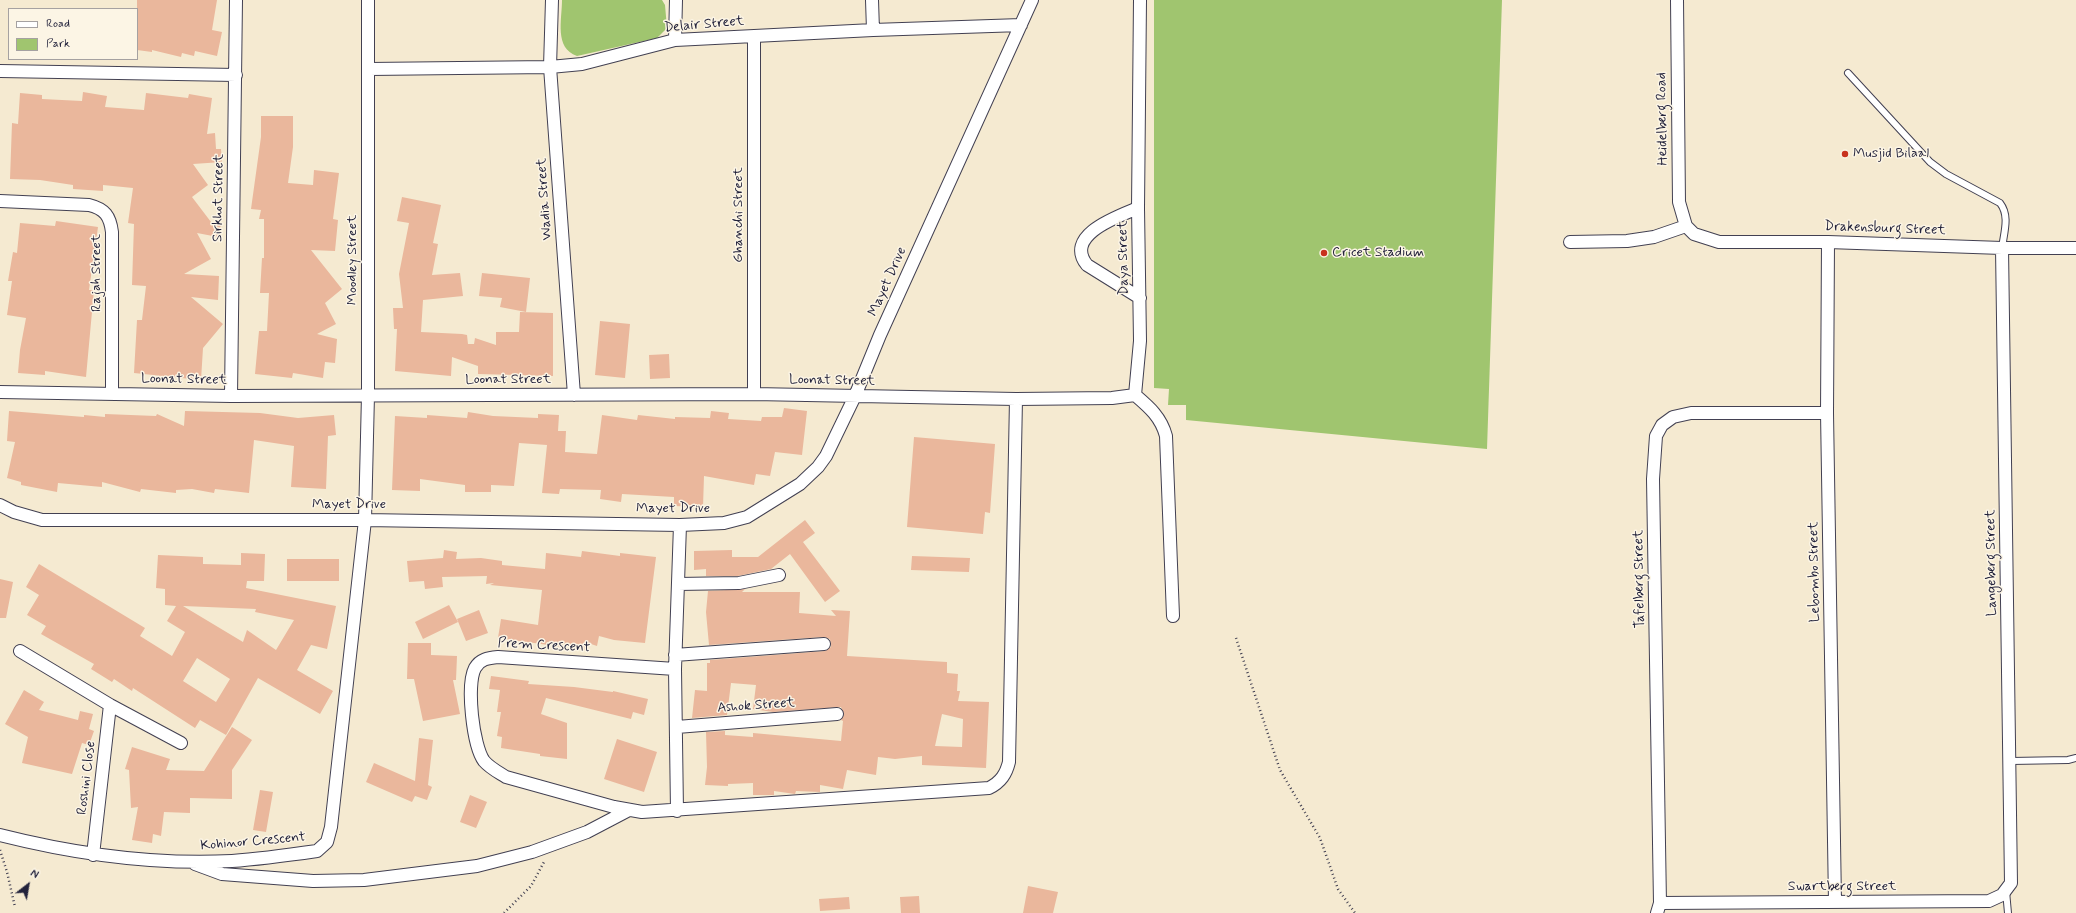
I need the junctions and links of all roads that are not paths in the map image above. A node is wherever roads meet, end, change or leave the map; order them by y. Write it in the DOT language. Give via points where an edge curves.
graph roads {
  1 [pos="236,0"];
  2 [pos="368,0"];
  3 [pos="552,0"];
  4 [pos="676,0"];
  5 [pos="872,0"];
  6 [pos="1032,0"];
  7 [pos="1140,0"];
  8 [pos="1677,0"];
  9 [pos="1021,25"];
  10 [pos="873,30"];
  11 [pos="754,36"];
  12 [pos="675,40"];
  13 [pos="550,67"];
  14 [pos="369,69"];
  15 [pos="0,71"];
  16 [pos="1848,73"];
  17 [pos="236,75"];
  18 [pos="0,201"];
  19 [pos="1138,208"];
  20 [pos="1690,230"];
  21 [pos="1570,242"];
  22 [pos="1828,242"];
  23 [pos="2002,248"];
  24 [pos="2076,248"];
  25 [pos="1140,298"];
  26 [pos="0,392"];
  27 [pos="112,394"];
  28 [pos="754,394"];
  29 [pos="368,395"];
  30 [pos="574,395"];
  31 [pos="1135,395"];
  32 [pos="231,396"];
  33 [pos="855,396"];
  34 [pos="1016,399"];
  35 [pos="1827,413"];
  36 [pos="0,505"];
  37 [pos="365,520"];
  38 [pos="680,525"];
  39 [pos="779,575"];
  40 [pos="678,584"];
  41 [pos="1173,616"];
  42 [pos="824,644"];
  43 [pos="20,651"];
  44 [pos="675,655"];
  45 [pos="674,669"];
  46 [pos="110,705"];
  47 [pos="837,714"];
  48 [pos="677,726"];
  49 [pos="181,743"];
  50 [pos="2076,758"];
  51 [pos="2010,761"];
  52 [pos="629,810"];
  53 [pos="678,811"];
  54 [pos="0,835"];
  55 [pos="93,855"];
  56 [pos="188,862"];
  57 [pos="2006,891"];
  58 [pos="1835,902"];
  59 [pos="1659,908"];
  60 [pos="2008,913"];
  1 -- 17 [label="street, Sirkhot Street"];
  2 -- 14 [label="street, Moodley Street"];
  3 -- 13 [label="street, Wadia Street"];
  4 -- 12 [label="street"];
  5 -- 10 [label="street"];
  6 -- 9 [label="street, Mayet Drive"];
  7 -- 19 [label="street, Daya Street"];
  8 -- 20 [label="street, Heidelberg Road" via="1679,202"];
  9 -- 10 [label="street, Delair Street"];
  9 -- 33 [label="street, Mayet Drive" via="880,335"];
  10 -- 11 [label="street, Delair Street"];
  11 -- 12 [label="street, Delair Street"];
  11 -- 28 [label="street, Ghanchi Street"];
  12 -- 13 [label="street, Delair Street" via="582,64"];
  13 -- 14 [label="street, Delair Street"];
  13 -- 30 [label="street, Wadia Street"];
  14 -- 29 [label="street, Moodley Street"];
  15 -- 17 [label="street"];
  16 -- 23 [label="lane" via="1930,162 1946,174 2000,203 2006,210"];
  17 -- 32 [label="street, Sirkhot Street"];
  18 -- 27 [label="street, Rajah Street" via="89,205 99,208 109,217 112,232"];
  19 -- 25 [label="street, Daya Street"];
  19 -- 25 [label="street" via="1092,230 1082,247 1082,257 1086,265"];
  20 -- 21 [label="street" via="1634,240"];
  20 -- 22 [label="street, Drakensburg Street" via="1719,242"];
  22 -- 23 [label="street, Drakensburg Street"];
  22 -- 35 [label="street, Lebombo Street"];
  23 -- 24 [label="street, Drakensburg Street"];
  23 -- 51 [label="street, Langeberg Street"];
  25 -- 31 [label="street, Daya Street" via="1140,341"];
  26 -- 27 [label="street, Loonat Street"];
  27 -- 32 [label="street, Loonat Street"];
  28 -- 30 [label="street, Loonat Street"];
  28 -- 33 [label="street, Loonat Street"];
  29 -- 30 [label="street, Loonat Street"];
  29 -- 32 [label="street, Loonat Street"];
  29 -- 37 [label="street, Moodley Street"];
  31 -- 34 [label="street" via="1112,398"];
  31 -- 41 [label="street" via="1158,416 1166,436"];
  33 -- 34 [label="street, Loonat Street"];
  33 -- 38 [label="street, Mayet Drive" via="826,456 800,484 759,511 736,521"];
  34 -- 53 [label="street, Prem Crescent" via="1010,762 1002,779 989,788"];
  35 -- 58 [label="street, Lebombo Street"];
  35 -- 59 [label="street, Tafelberg Street" via="1691,413 1666,420 1656,436 1653,479"];
  36 -- 37 [label="street, Mayet Drive" via="42,520"];
  37 -- 38 [label="street, Mayet Drive"];
  37 -- 56 [label="street, Kohinor Crescent" via="331,827 327,842 317,851 233,861"];
  38 -- 40 [label="street"];
  39 -- 40 [label="street" via="739,583"];
  40 -- 44 [label="street"];
  42 -- 44 [label="street"];
  43 -- 46 [label="street"];
  44 -- 45 [label="street"];
  45 -- 48 [label="street"];
  45 -- 52 [label="street, Prem Crescent" via="498,657 484,659 473,672 472,710 477,744 490,767 506,777"];
  46 -- 49 [label="street"];
  46 -- 55 [label="street, Roshini Close"];
  47 -- 48 [label="street, Ashok Street"];
  48 -- 53 [label="street"];
  50 -- 51 [label="lane"];
  51 -- 57 [label="street, Langeberg Street" via="2012,878"];
  52 -- 53 [label="street, Prem Crescent"];
  52 -- 56 [label="street" via="587,832 532,852 477,866 364,880 313,881 222,874"];
  54 -- 55 [label="street, Kohinor Crescent"];
  55 -- 56 [label="street, Kohinor Crescent"];
  57 -- 58 [label="street, Swartberg Street" via="1997,899 1989,901"];
  57 -- 60 [label="lane"];
  58 -- 59 [label="street, Swartberg Street"];
}
